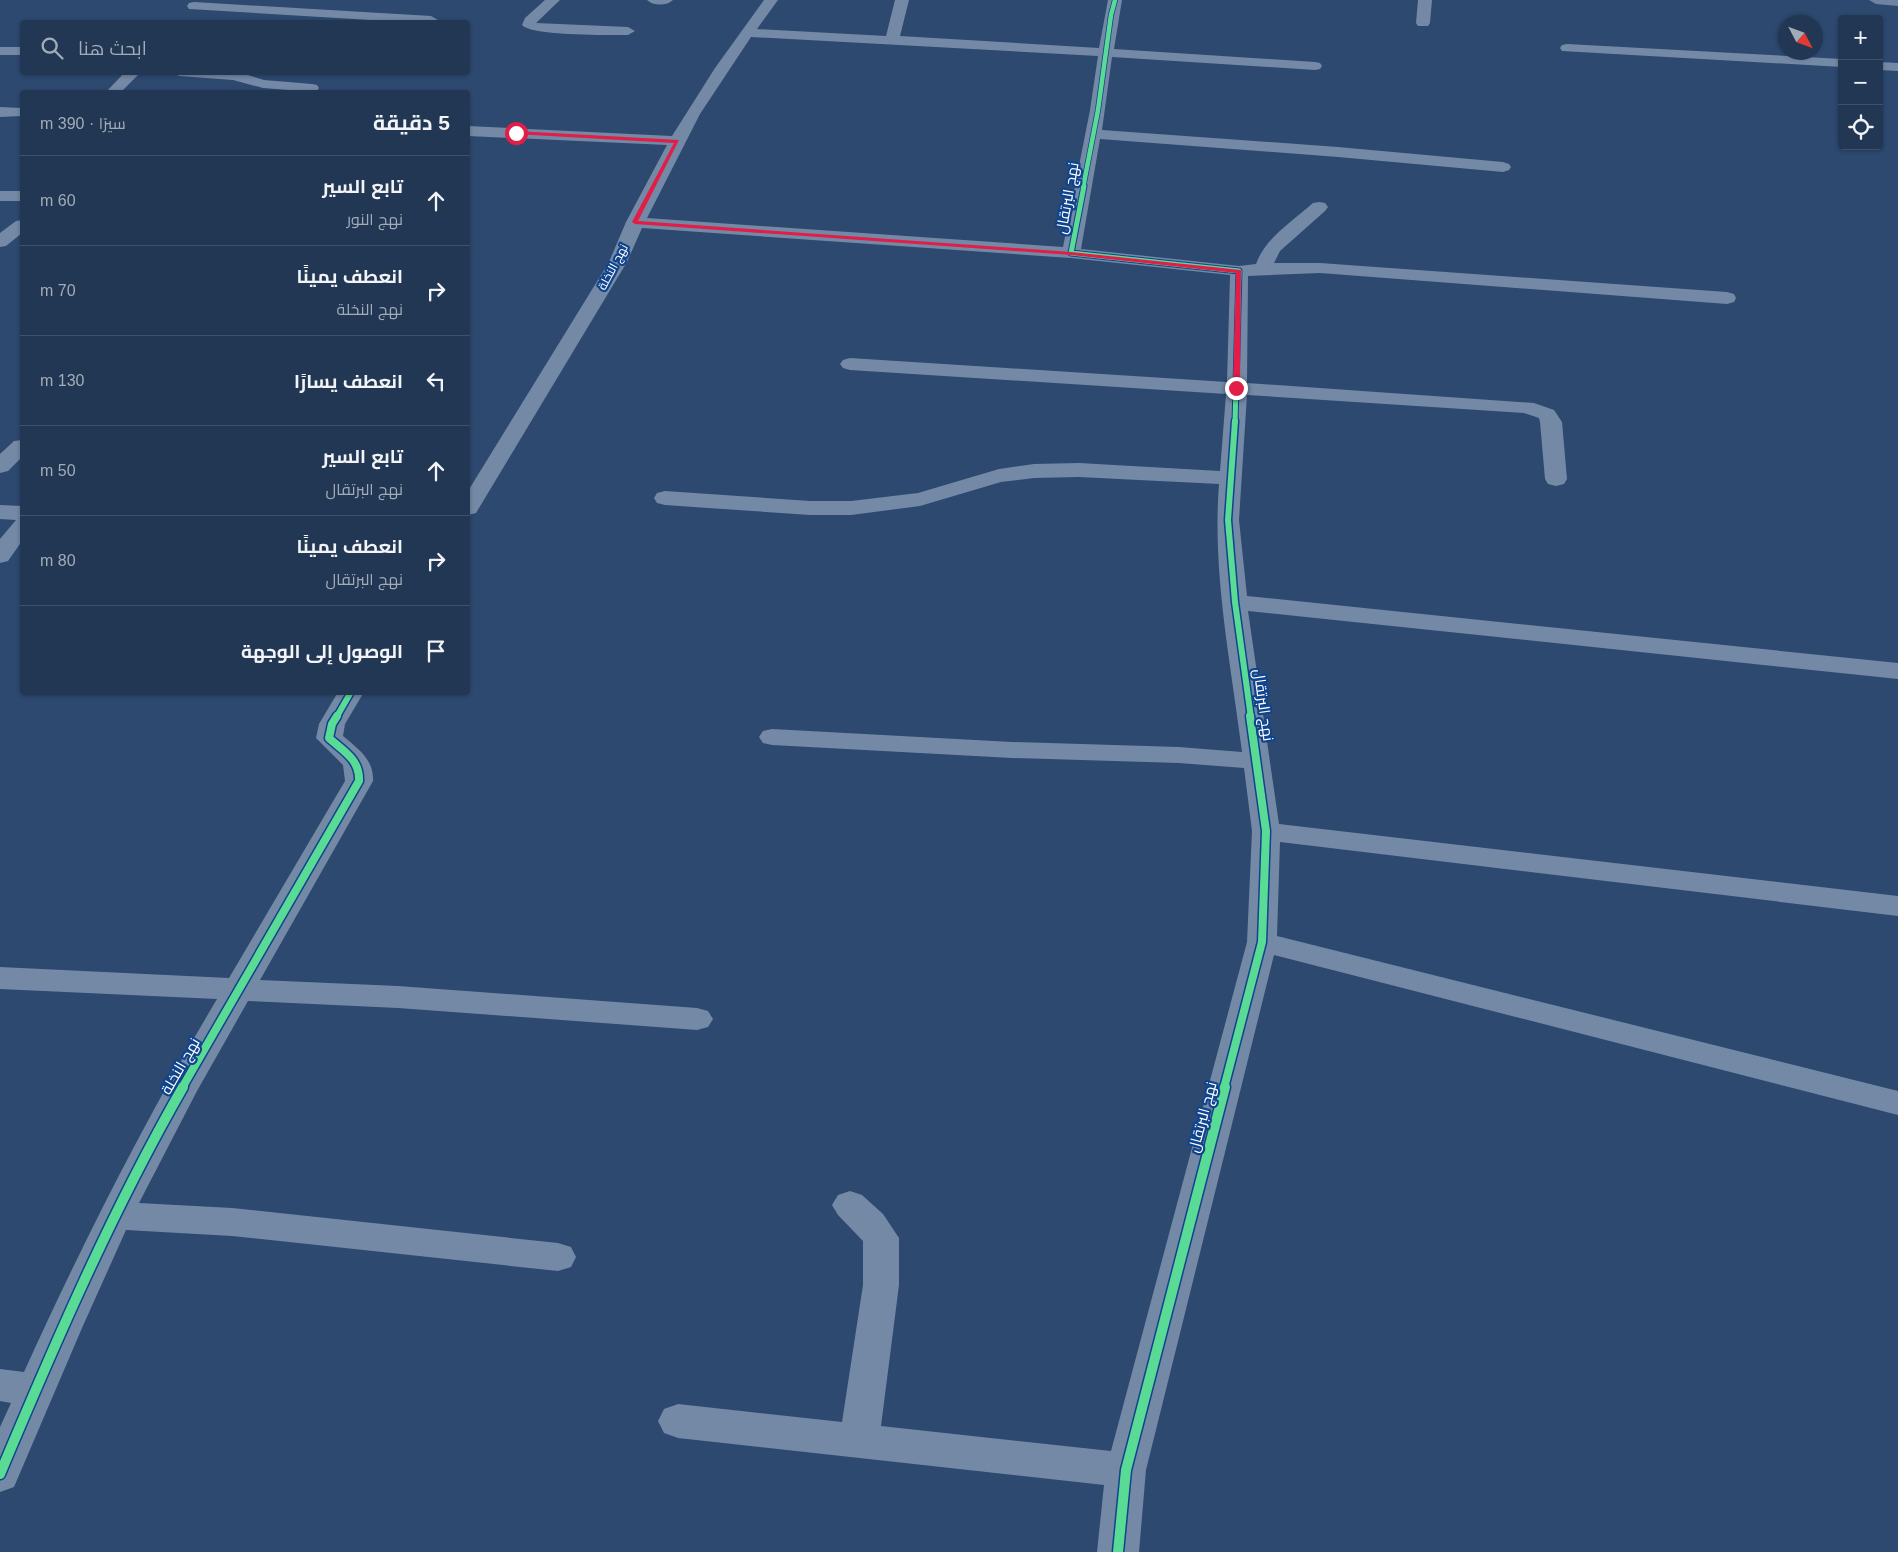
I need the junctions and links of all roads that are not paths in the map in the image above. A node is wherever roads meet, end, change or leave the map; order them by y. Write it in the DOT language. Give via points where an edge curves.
graph roads {
  1 [pos="553,0"];
  2 [pos="654,0"];
  3 [pos="666,0"];
  4 [pos="771,0"];
  5 [pos="902,0"];
  6 [pos="1115,0"];
  7 [pos="1425,0"];
  8 [pos="1876,0"];
  9 [pos="1898,2"];
  10 [pos="197,3"];
  11 [pos="184,17"];
  12 [pos="431,20"];
  13 [pos="1423,23"];
  14 [pos="628,31"];
  15 [pos="747,33"];
  16 [pos="892,40"];
  17 [pos="1567,48"];
  18 [pos="0,51"];
  19 [pos="20,51"];
  20 [pos="1106,51"];
  21 [pos="1838,63"];
  22 [pos="1315,66"];
  23 [pos="1883,66"];
  24 [pos="1898,67"];
  25 [pos="131,75"];
  26 [pos="220,75"];
  27 [pos="312,88"];
  28 [pos="115,90"];
  29 [pos="0,112"];
  30 [pos="20,112"];
  31 [pos="470,131"];
  32 [pos="1093,134"];
  33 [pos="678,141"];
  34 [pos="1503,167"];
  35 [pos="0,196"];
  36 [pos="20,196"];
  37 [pos="1319,207"];
  38 [pos="635,222"];
  39 [pos="20,227"];
  40 [pos="0,242"];
  41 [pos="1071,254"];
  42 [pos="1251,270"];
  43 [pos="1727,298"];
  44 [pos="850,364"];
  45 [pos="1236,388"];
  46 [pos="16,447"];
  47 [pos="0,466"];
  48 [pos="1231,478"];
  49 [pos="1556,479"];
  50 [pos="665,498"];
  51 [pos="470,505"];
  52 [pos="0,512"];
  53 [pos="20,513"];
  54 [pos="20,528"];
  55 [pos="0,556"];
  56 [pos="1235,602"];
  57 [pos="1898,671"];
  58 [pos="349,695"];
  59 [pos="772,737"];
  60 [pos="1258,761"];
  61 [pos="1266,831"];
  62 [pos="1898,906"];
  63 [pos="1262,942"];
  64 [pos="0,978"];
  65 [pos="240,990"];
  66 [pos="697,1019"];
  67 [pos="1898,1103"];
  68 [pos="850,1205"];
  69 [pos="116,1216"];
  70 [pos="558,1257"];
  71 [pos="17,1388"];
  72 [pos="678,1421"];
  73 [pos="859,1440"];
  74 [pos="1126,1470"];
  75 [pos="0,1474"];
  76 [pos="1118,1552"];
  1 -- 14 [label="street" via="529,25"];
  2 -- 3 [label="street"];
  4 -- 15 [label="street, نهج النخلة"];
  5 -- 16 [label="street"];
  6 -- 20 [label="street, نهج البرتقال"];
  7 -- 13 [label="street"];
  8 -- 9 [label="main road"];
  10 -- 11 [label="street"];
  10 -- 12 [label="street"];
  15 -- 16 [label="street"];
  15 -- 33 [label="street, نهج النخلة" via="721,69"];
  16 -- 20 [label="street"];
  17 -- 21 [label="street"];
  18 -- 19 [label="street"];
  20 -- 22 [label="street"];
  20 -- 32 [label="street, نهج البرتقال"];
  23 -- 24 [label="street"];
  25 -- 28 [label="street"];
  26 -- 27 [label="street" via="263,84"];
  29 -- 30 [label="street"];
  31 -- 33 [label="street"];
  32 -- 34 [label="street"];
  32 -- 41 [label="street, نهج البرتقال"];
  33 -- 38 [label="street, نهج النخلة"];
  35 -- 36 [label="street"];
  37 -- 42 [label="street"];
  38 -- 41 [label="street"];
  38 -- 51 [label="street, نهج النخلة" via="618,262"];
  39 -- 40 [label="street"];
  41 -- 42 [label="street, نهج البرتقال"];
  42 -- 43 [label="street" via="1320,268"];
  42 -- 45 [label="street, نهج البرتقال"];
  44 -- 45 [label="street"];
  45 -- 48 [label="street, نهج البرتقال"];
  45 -- 49 [label="street" via="1540,410 1551,422"];
  46 -- 47 [label="street"];
  48 -- 50 [label="street" via="1079,470 1034,472 998,476 920,499 850,508"];
  48 -- 56 [label="street, نهج البرتقال" via="1228,520"];
  52 -- 53 [label="street"];
  54 -- 55 [label="street"];
  56 -- 57 [label="street"];
  56 -- 60 [label="street, نهج البرتقال"];
  58 -- 65 [label="street, نهج النخلة" via="332,724 329,738 358,764 361,772 359,781"];
  59 -- 60 [label="street"];
  60 -- 61 [label="street, نهج البرتقال"];
  61 -- 62 [label="street"];
  61 -- 63 [label="street, نهج البرتقال"];
  63 -- 67 [label="street"];
  63 -- 74 [label="street, نهج البرتقال"];
  64 -- 65 [label="street"];
  65 -- 66 [label="street" via="398,997"];
  65 -- 69 [label="street, نهج النخلة" via="180,1091"];
  68 -- 73 [label="street" via="881,1238 881,1285"];
  69 -- 70 [label="street" via="232,1222"];
  69 -- 71 [label="street, نهج النخلة"];
  71 -- 75 [label="street, نهج النخلة"];
  72 -- 73 [label="street"];
  73 -- 74 [label="street"];
  74 -- 76 [label="street, نهج البرتقال"];
}
